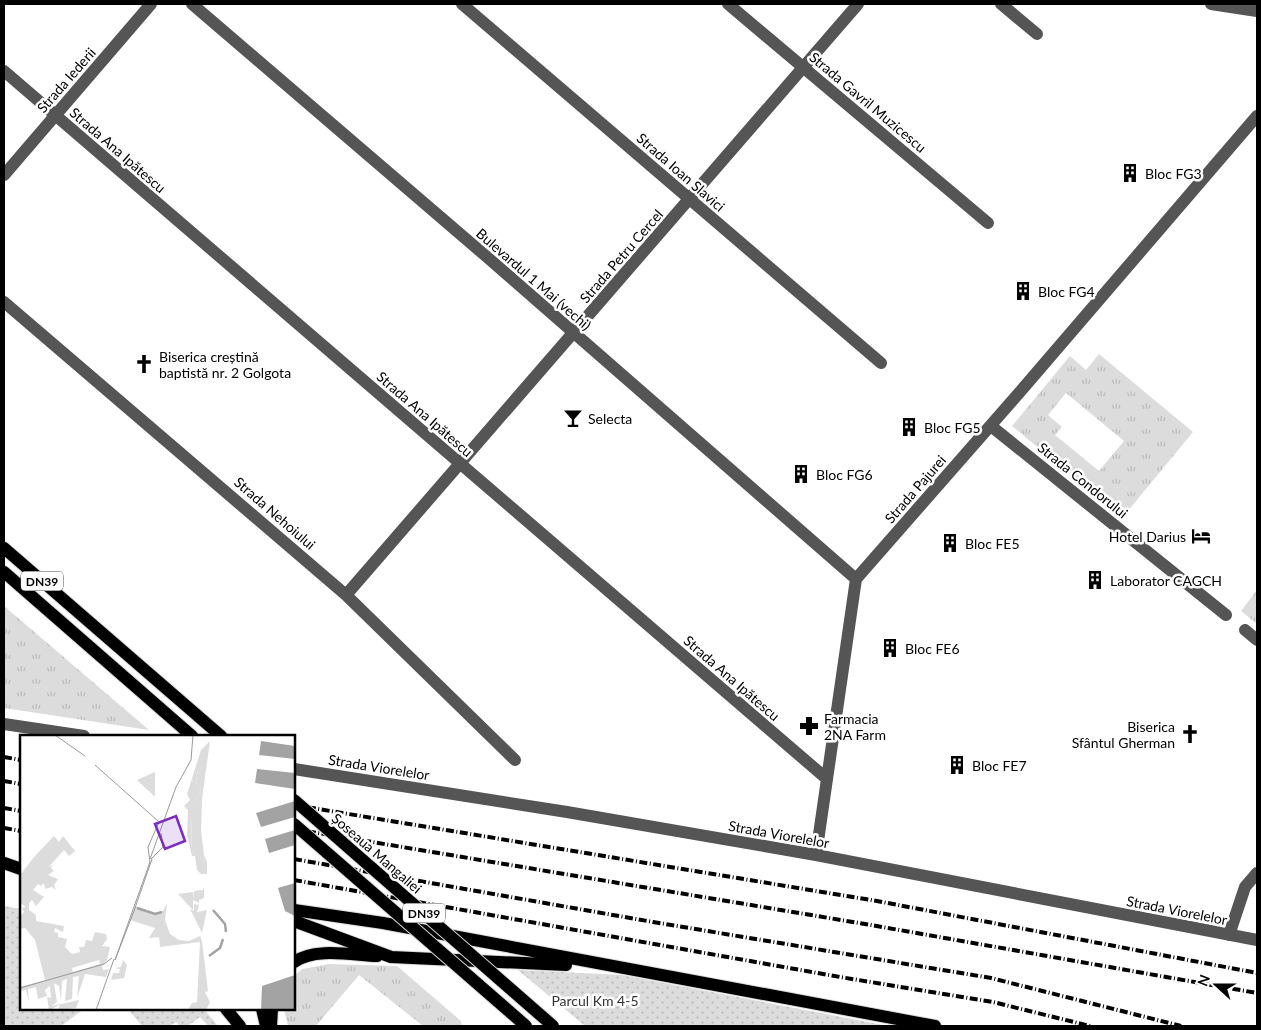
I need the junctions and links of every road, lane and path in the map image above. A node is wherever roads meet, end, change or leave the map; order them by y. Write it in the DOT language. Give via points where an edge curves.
graph roads {
  1 [pos="151,4"];
  2 [pos="192,4"];
  3 [pos="462,4"];
  4 [pos="728,4"];
  5 [pos="858,4"];
  6 [pos="1001,4"];
  7 [pos="1211,4"];
  8 [pos="1257,12"];
  9 [pos="1037,34"];
  10 [pos="804,68"];
  11 [pos="4,71"];
  12 [pos="55,115"];
  13 [pos="1257,116"];
  14 [pos="4,175"];
  15 [pos="690,199"];
  16 [pos="988,223"];
  17 [pos="4,302"];
  18 [pos="573,334"];
  19 [pos="881,362"];
  20 [pos="991,426"];
  21 [pos="460,464"];
  22 [pos="4,548"];
  23 [pos="4,572"];
  24 [pos="856,579"];
  25 [pos="346,595"];
  26 [pos="1226,615"];
  27 [pos="1245,630"];
  28 [pos="1257,640"];
  29 [pos="4,724"];
  30 [pos="77,735"];
  31 [pos="191,735"];
  32 [pos="220,735"];
  33 [pos="515,760"];
  34 [pos="295,769"];
  35 [pos="827,779"];
  36 [pos="295,801"];
  37 [pos="295,825"];
  38 [pos="816,855"];
  39 [pos="4,859"];
  40 [pos="20,862"];
  41 [pos="4,863"];
  42 [pos="20,869"];
  43 [pos="1257,873"];
  44 [pos="295,910"];
  45 [pos="295,921"];
  46 [pos="1229,935"];
  47 [pos="1257,940"];
  48 [pos="391,957"];
  49 [pos="295,961"];
  50 [pos="609,966"];
  51 [pos="227,1010"];
  52 [pos="262,1010"];
  53 [pos="272,1010"];
  54 [pos="240,1026"];
  55 [pos="266,1026"];
  56 [pos="272,1026"];
  57 [pos="526,1026"];
  58 [pos="554,1026"];
  59 [pos="936,1026"];
  1 -- 12 [label="street, Strada Iederii"];
  2 -- 18 [label="street, Bulevardul 1 Mai (vechi)"];
  3 -- 15 [label="street, Strada Ioan Slavici"];
  4 -- 10 [label="street, Strada Gavril Muzicescu"];
  5 -- 10 [label="street, Strada Petru Cercel"];
  6 -- 9 [label="street"];
  7 -- 8 [label="street"];
  10 -- 15 [label="street, Strada Petru Cercel"];
  10 -- 16 [label="street, Strada Gavril Muzicescu"];
  11 -- 12 [label="street, Strada Ana Ipătescu"];
  12 -- 14 [label="street, Strada Iederii"];
  12 -- 21 [label="street, Strada Ana Ipătescu"];
  13 -- 20 [label="street, Strada Pajurei"];
  15 -- 18 [label="street, Strada Petru Cercel"];
  15 -- 19 [label="street, Strada Ioan Slavici"];
  17 -- 25 [label="street, Strada Nehoiului"];
  18 -- 21 [label="street, Strada Petru Cercel"];
  18 -- 24 [label="street, Bulevardul 1 Mai (vechi)"];
  20 -- 24 [label="street, Strada Pajurei"];
  20 -- 26 [label="street, Strada Condorului"];
  21 -- 25 [label="street, Strada Petru Cercel"];
  21 -- 35 [label="street, Strada Ana Ipătescu"];
  22 -- 32 [label="main road, DN39"];
  23 -- 31 [label="main road"];
  24 -- 35 [label="street"];
  25 -- 33 [label="street, Strada Nehoiului"];
  27 -- 28 [label="street"];
  29 -- 30 [label="street"];
  34 -- 38 [label="street, Strada Viorelelor"];
  35 -- 38 [label="street"];
  36 -- 58 [label="main road, Șoseaua Mangaliei / DN39, bridge"];
  37 -- 57 [label="main road, bridge"];
  38 -- 46 [label="street, Strada Viorelelor"];
  39 -- 40 [label="main road"];
  41 -- 42 [label="main road"];
  43 -- 46 [label="street" via="1246,887"];
  44 -- 50 [label="main road" via="383,923"];
  45 -- 48 [label="main road"];
  46 -- 47 [label="street, Strada Viorelelor"];
  48 -- 49 [label="main road" via="322,953 308,954"];
  48 -- 50 [label="main road"];
  50 -- 59 [label="main road"];
  51 -- 54 [label="main road"];
  52 -- 55 [label="main road"];
  53 -- 56 [label="main road"];
}
